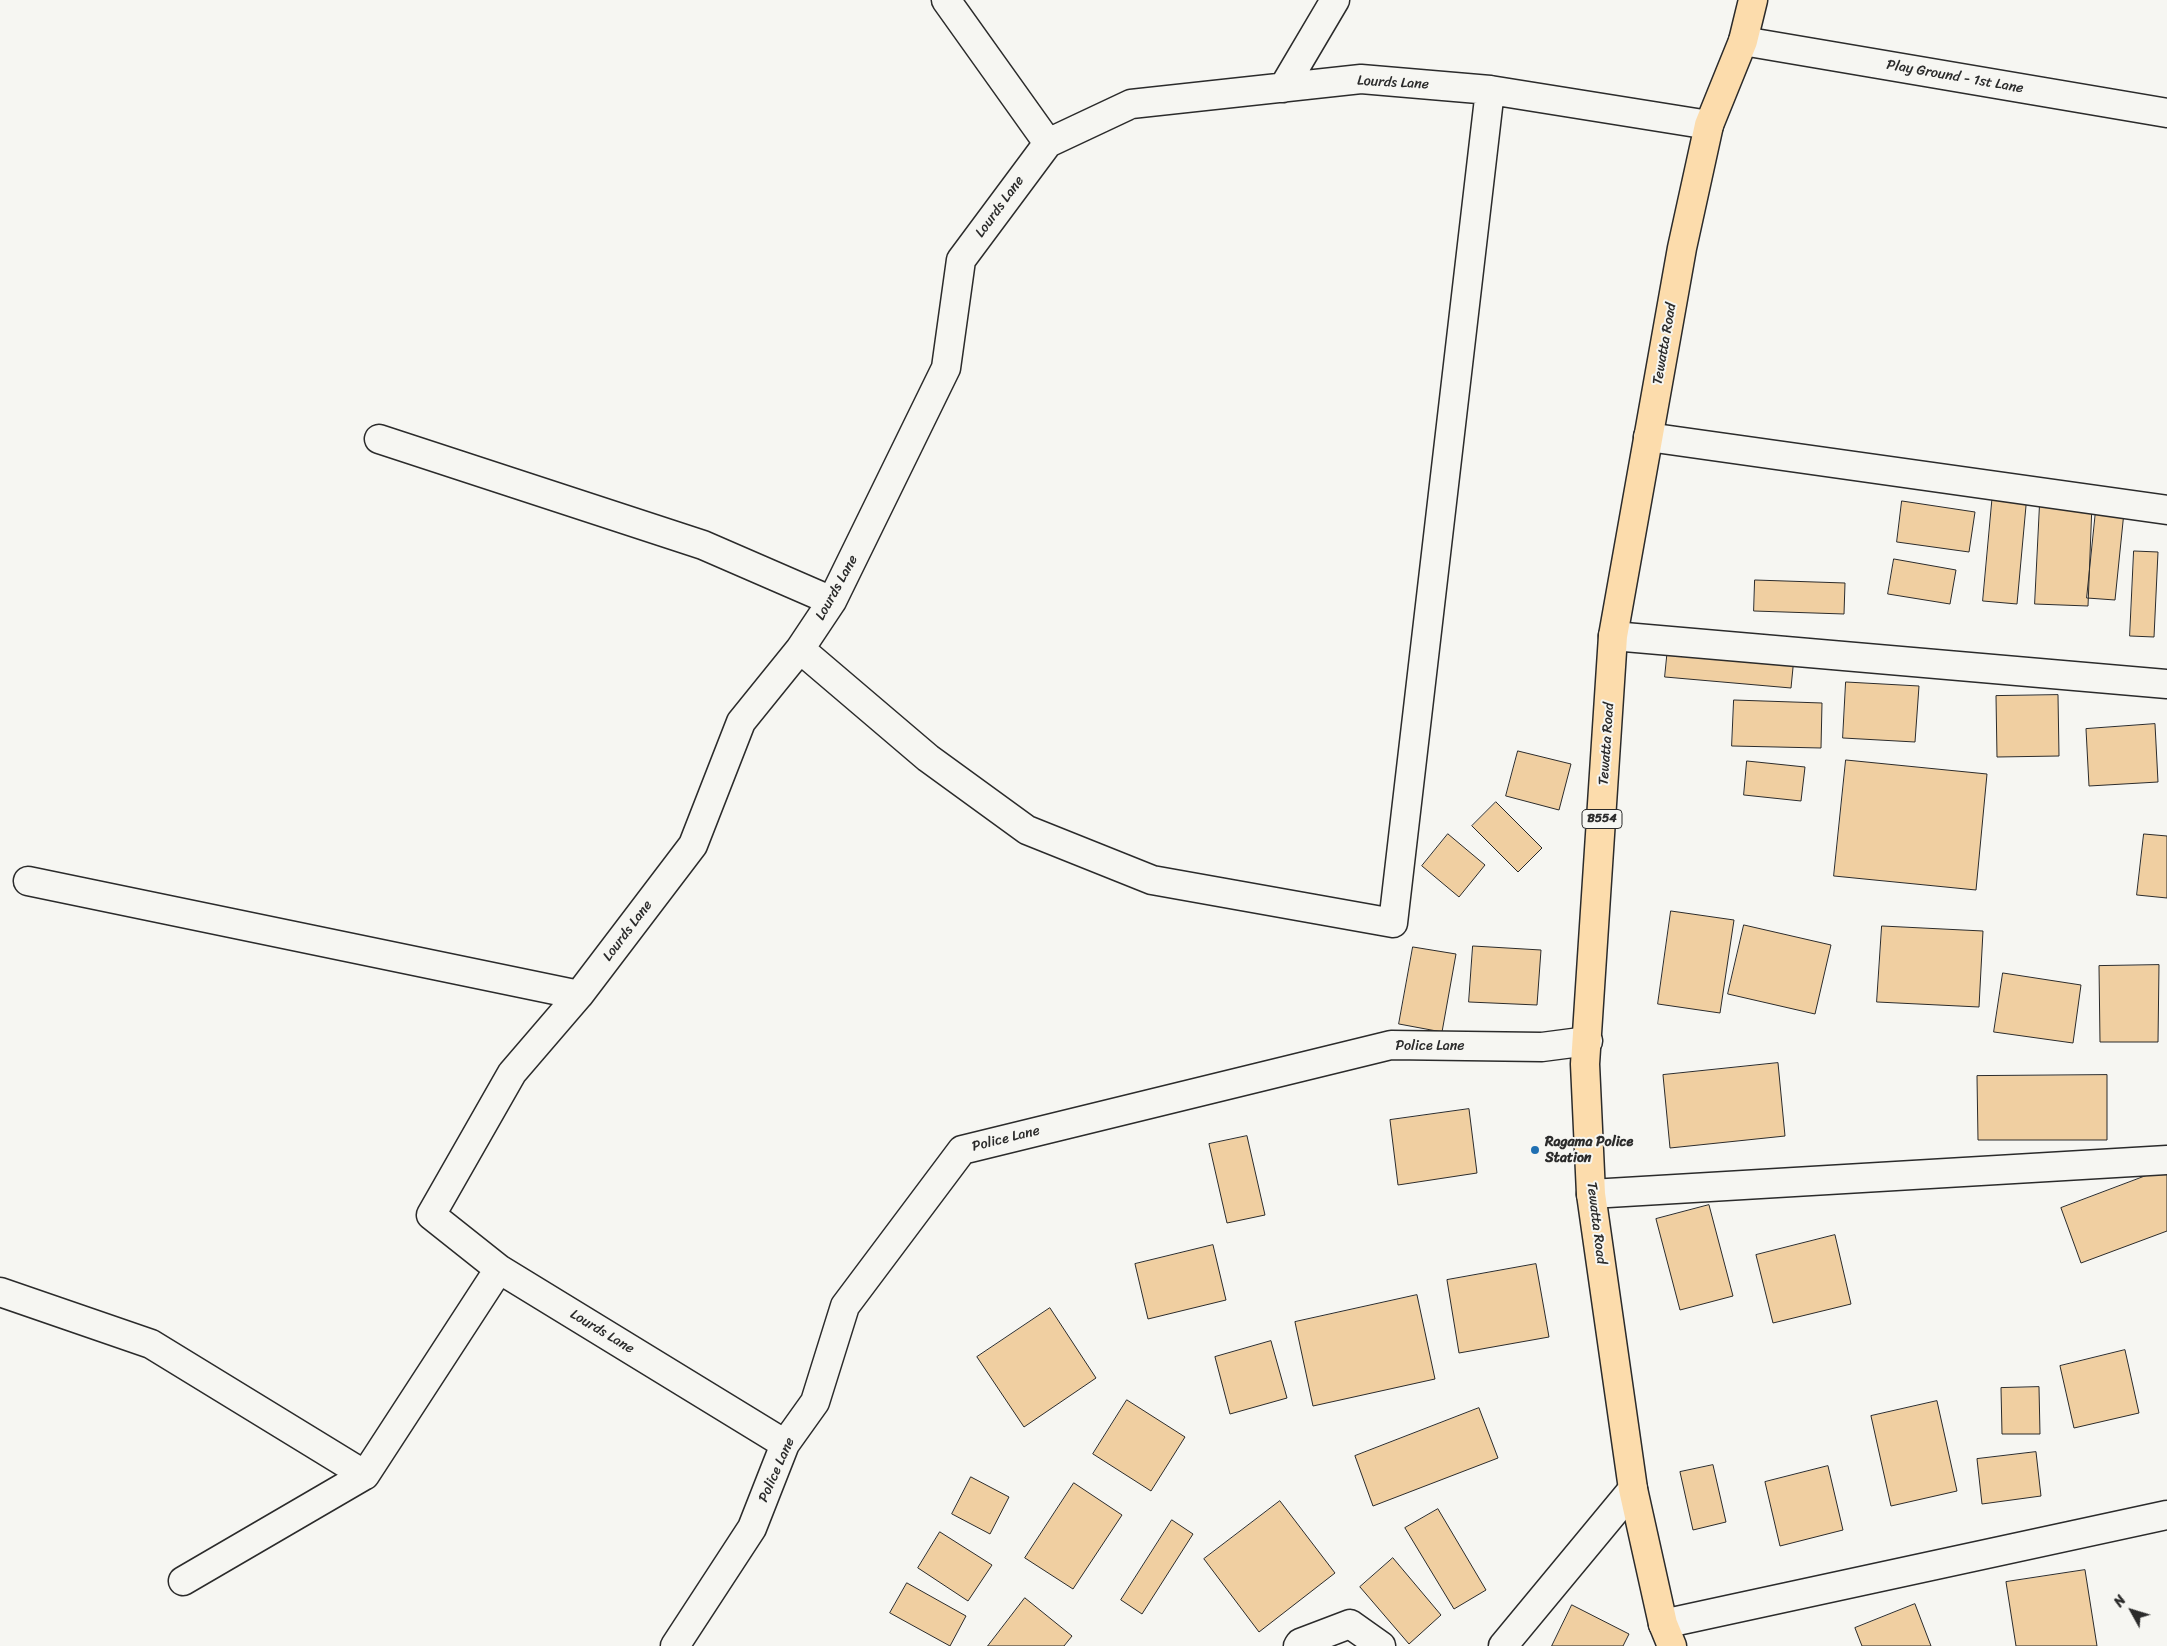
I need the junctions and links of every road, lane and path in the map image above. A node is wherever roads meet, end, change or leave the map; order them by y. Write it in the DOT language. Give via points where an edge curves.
graph roads {
  1 [pos="946,0"];
  2 [pos="1335,0"];
  3 [pos="1753,0"];
  4 [pos="1743,41"];
  5 [pos="1283,88"];
  6 [pos="1490,90"];
  7 [pos="2167,113"];
  8 [pos="1709,126"];
  9 [pos="1048,143"];
  10 [pos="1648,437"];
  11 [pos="380,439"];
  12 [pos="2167,510"];
  13 [pos="832,601"];
  14 [pos="1613,636"];
  15 [pos="800,649"];
  16 [pos="2167,684"];
  17 [pos="28,881"];
  18 [pos="579,994"];
  19 [pos="1588,1041"];
  20 [pos="2167,1160"];
  21 [pos="1590,1194"];
  22 [pos="499,1269"];
  23 [pos="0,1292"];
  24 [pos="785,1444"];
  25 [pos="365,1474"];
  26 [pos="1633,1488"];
  27 [pos="2167,1515"];
  28 [pos="183,1581"];
  29 [pos="1668,1635"];
  30 [pos="675,1646"];
  31 [pos="1298,1646"];
  32 [pos="1381,1646"];
  33 [pos="1503,1646"];
  1 -- 9 [label="street"];
  2 -- 5 [label="street"];
  3 -- 4 [label="main road, Tewatta Road / B554"];
  4 -- 7 [label="street, Play Ground - 1st Lane"];
  4 -- 8 [label="main road, Tewatta Road / B554"];
  5 -- 6 [label="street, Lourds Lane" via="1361,79"];
  5 -- 9 [label="street, Lourds Lane" via="1131,104"];
  6 -- 8 [label="street, Lourds Lane"];
  6 -- 15 [label="street" via="1393,923 1152,880 1028,830 928,758"];
  8 -- 10 [label="main road, Tewatta Road / B554" via="1682,248"];
  9 -- 13 [label="street, Lourds Lane" via="961,260 946,368"];
  10 -- 12 [label="street"];
  10 -- 14 [label="main road, Tewatta Road / B554"];
  11 -- 13 [label="street" via="703,545"];
  13 -- 15 [label="street, Lourds Lane"];
  14 -- 16 [label="street"];
  14 -- 19 [label="main road, Tewatta Road / B554"];
  15 -- 18 [label="street, Lourds Lane" via="741,722 693,845"];
  17 -- 18 [label="street"];
  18 -- 22 [label="street, Lourds Lane" via="512,1073 431,1215"];
  19 -- 21 [label="main road, Tewatta Road / B554" via="1585,1064"];
  19 -- 24 [label="street, Police Lane" via="1542,1047 1391,1045 962,1150 845,1306 815,1402"];
  20 -- 21 [label="street"];
  21 -- 26 [label="main road, Tewatta Road / B554"];
  22 -- 24 [label="street, Lourds Lane"];
  22 -- 25 [label="street"];
  23 -- 25 [label="street" via="151,1344"];
  24 -- 30 [label="street, Police Lane" via="752,1528"];
  25 -- 28 [label="street"];
  26 -- 29 [label="main road, Tewatta Road / B554"];
  26 -- 33 [label="street"];
  27 -- 29 [label="street"];
  31 -- 32 [label="street" via="1350,1624"];
}
